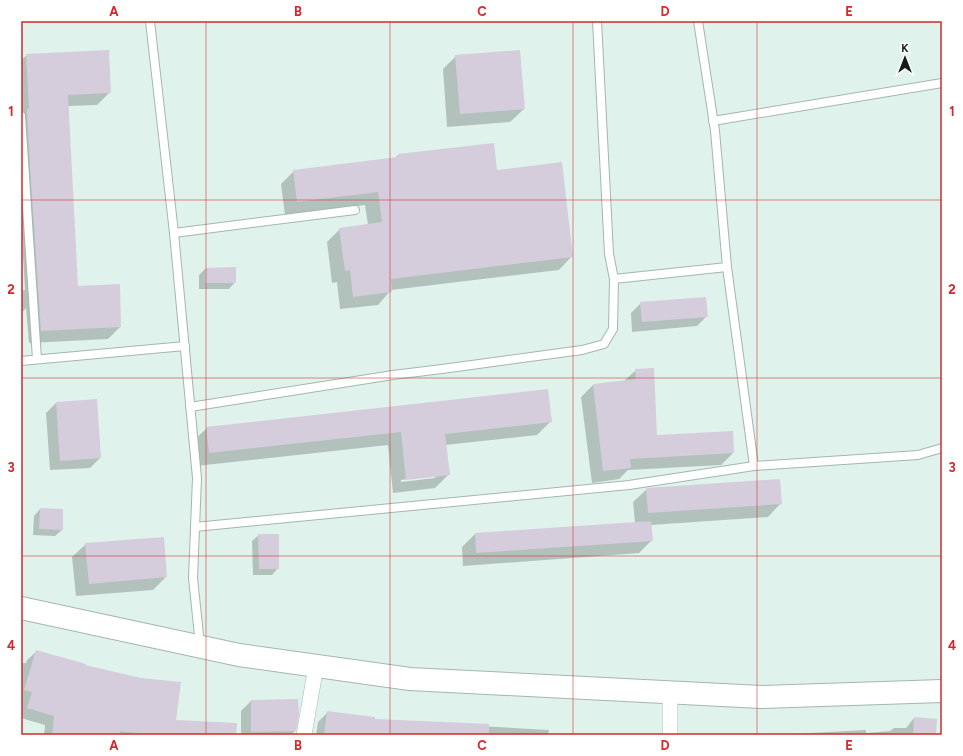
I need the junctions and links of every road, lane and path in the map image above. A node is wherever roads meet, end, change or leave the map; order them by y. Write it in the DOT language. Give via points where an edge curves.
graph roads {
  1 [pos="150,21"];
  2 [pos="596,21"];
  3 [pos="698,21"];
  4 [pos="942,82"];
  5 [pos="21,116"];
  6 [pos="713,121"];
  7 [pos="355,210"];
  8 [pos="174,234"];
  9 [pos="727,267"];
  10 [pos="614,279"];
  11 [pos="185,346"];
  12 [pos="38,359"];
  13 [pos="21,361"];
  14 [pos="190,407"];
  15 [pos="942,448"];
  16 [pos="754,466"];
  17 [pos="195,527"];
  18 [pos="21,608"];
  19 [pos="200,647"];
  20 [pos="316,666"];
  21 [pos="942,691"];
  22 [pos="670,693"];
  23 [pos="304,735"];
  24 [pos="670,735"];
  1 -- 8 [label="lane"];
  2 -- 10 [label="lane" via="609,254"];
  3 -- 6 [label="lane"];
  4 -- 6 [label="lane"];
  5 -- 12 [label="lane"];
  6 -- 9 [label="lane"];
  7 -- 8 [label="lane"];
  8 -- 11 [label="lane"];
  9 -- 10 [label="lane"];
  9 -- 16 [label="lane"];
  10 -- 14 [label="lane" via="613,328 604,344 582,350 393,374"];
  11 -- 12 [label="lane"];
  11 -- 14 [label="lane"];
  12 -- 13 [label="lane"];
  14 -- 17 [label="lane" via="197,478"];
  15 -- 16 [label="lane" via="918,455"];
  16 -- 17 [label="lane" via="629,485"];
  17 -- 19 [label="lane" via="193,578"];
  18 -- 19 [label="main road"];
  19 -- 20 [label="main road"];
  20 -- 22 [label="main road" via="410,679"];
  20 -- 23 [label="street"];
  21 -- 22 [label="main road" via="761,697"];
  22 -- 24 [label="street"];
}
